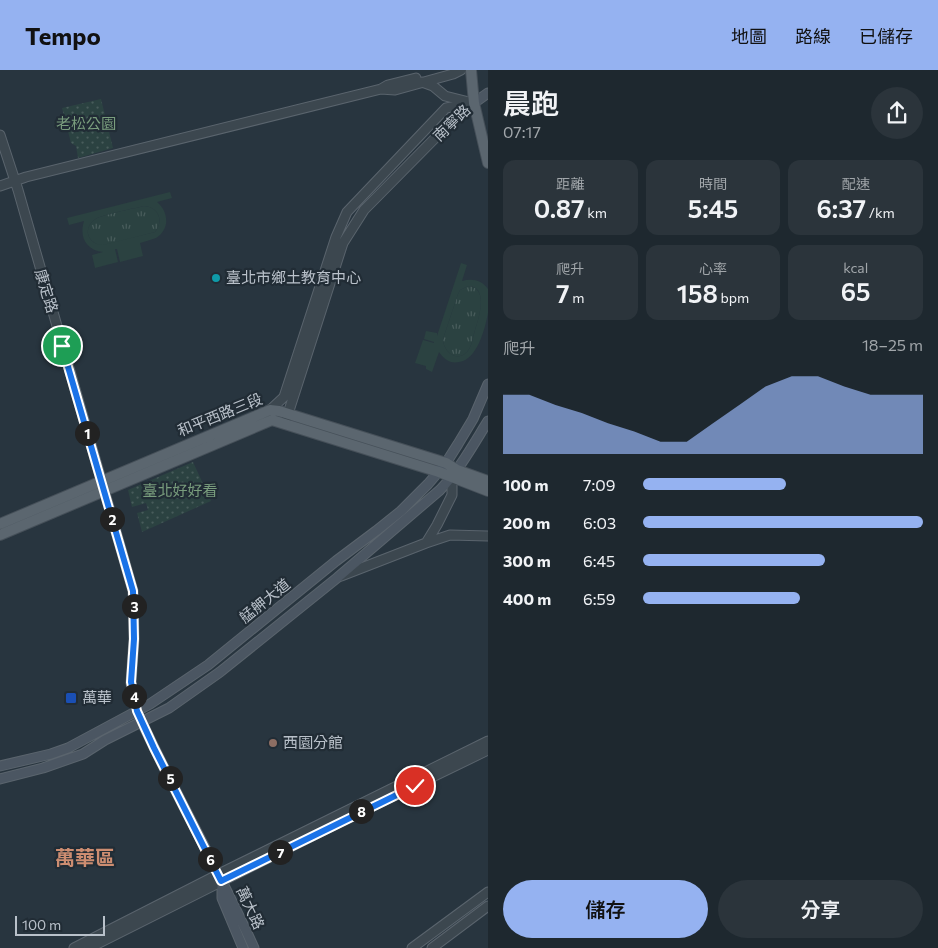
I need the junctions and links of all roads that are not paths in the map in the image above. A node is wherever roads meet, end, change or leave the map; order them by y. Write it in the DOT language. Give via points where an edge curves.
graph roads {
  1 [pos="446,70"];
  2 [pos="461,70"];
  3 [pos="471,70"];
  4 [pos="422,82"];
  5 [pos="381,89"];
  6 [pos="488,93"];
  7 [pos="474,103"];
  8 [pos="0,135"];
  9 [pos="488,163"];
  10 [pos="14,180"];
  11 [pos="0,186"];
  12 [pos="488,384"];
  13 [pos="270,410"];
  14 [pos="286,418"];
  15 [pos="268,421"];
  16 [pos="488,421"];
  17 [pos="446,463"];
  18 [pos="439,472"];
  19 [pos="454,474"];
  20 [pos="488,481"];
  21 [pos="102,487"];
  22 [pos="488,491"];
  23 [pos="0,524"];
  24 [pos="0,535"];
  25 [pos="488,536"];
  26 [pos="426,542"];
  27 [pos="337,578"];
  28 [pos="137,711"];
  29 [pos="142,722"];
  30 [pos="488,741"];
  31 [pos="488,750"];
  32 [pos="0,766"];
  33 [pos="0,779"];
  34 [pos="220,878"];
  35 [pos="488,892"];
  36 [pos="488,906"];
  37 [pos="74,948"];
  38 [pos="89,948"];
  39 [pos="243,948"];
  40 [pos="254,948"];
  41 [pos="412,948"];
  42 [pos="432,948"];
  1 -- 5 [label="street"];
  2 -- 4 [label="street"];
  3 -- 7 [label="main road"];
  4 -- 5 [label="street" via="395,90"];
  4 -- 7 [label="street" via="445,96"];
  5 -- 10 [label="street"];
  6 -- 7 [label="main road"];
  7 -- 9 [label="main road"];
  7 -- 13 [label="street, 南寧路" via="446,108 347,212 284,397"];
  7 -- 14 [label="street, 南寧路" via="450,123 356,220 343,243"];
  8 -- 10 [label="street, 康定路"];
  10 -- 11 [label="street"];
  10 -- 21 [label="street, 康定路"];
  12 -- 17 [label="main road, 艋舺大道" via="473,419"];
  13 -- 14 [label="main road, 和平西路三段"];
  13 -- 15 [label="street"];
  13 -- 21 [label="main road, 和平西路三段"];
  14 -- 15 [label="main road, 和平西路三段"];
  14 -- 17 [label="main road, 和平西路三段"];
  14 -- 18 [label="main road, 和平西路三段"];
  15 -- 21 [label="main road, 和平西路三段"];
  16 -- 19 [label="main road, 艋舺大道"];
  17 -- 18 [label="main road, 艋舺大道"];
  17 -- 19 [label="main road, 和平西路三段"];
  18 -- 19 [label="main road, 和平西路三段"];
  18 -- 28 [label="main road, 艋舺大道" via="401,511 262,622 180,685"];
  19 -- 20 [label="main road"];
  19 -- 22 [label="main road"];
  19 -- 26 [label="street" via="452,494"];
  19 -- 27 [label="main road, 艋舺大道" via="440,490"];
  21 -- 23 [label="main road, 和平西路三段"];
  21 -- 24 [label="main road, 和平西路三段"];
  21 -- 28 [label="street, 康定路" via="133,596 131,682"];
  25 -- 26 [label="street" via="450,535"];
  26 -- 27 [label="street"];
  27 -- 29 [label="main road, 艋舺大道" via="220,672 169,708"];
  28 -- 29 [label="main road, 萬大路"];
  28 -- 32 [label="main road, 艋舺大道" via="60,751"];
  29 -- 33 [label="main road, 艋舺大道" via="83,754"];
  29 -- 34 [label="main road, 萬大路"];
  30 -- 34 [label="street"];
  31 -- 34 [label="street"];
  34 -- 37 [label="street"];
  34 -- 38 [label="street"];
  34 -- 39 [label="main road, 萬大路" via="222,898"];
  34 -- 40 [label="main road, 萬大路"];
  35 -- 41 [label="street"];
  36 -- 42 [label="street"];
}
